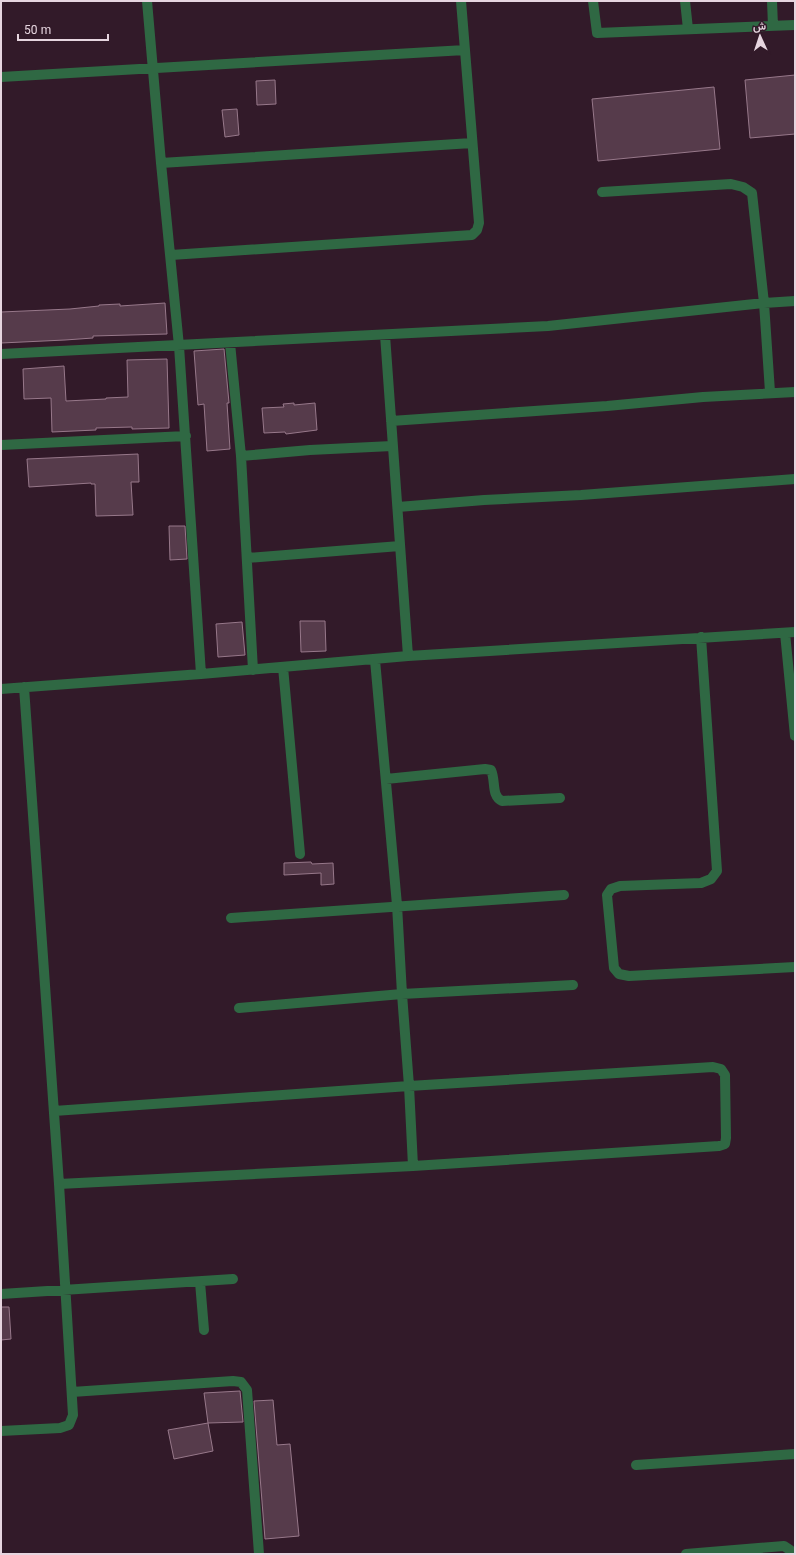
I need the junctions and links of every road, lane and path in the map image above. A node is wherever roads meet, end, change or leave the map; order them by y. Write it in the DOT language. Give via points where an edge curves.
graph roads {
  1 [pos="147,1"];
  2 [pos="462,1"];
  3 [pos="594,1"];
  4 [pos="685,1"];
  5 [pos="772,1"];
  6 [pos="795,25"];
  7 [pos="773,26"];
  8 [pos="688,29"];
  9 [pos="465,50"];
  10 [pos="153,69"];
  11 [pos="1,77"];
  12 [pos="472,143"];
  13 [pos="161,163"];
  14 [pos="602,192"];
  15 [pos="171,255"];
  16 [pos="795,302"];
  17 [pos="764,303"];
  18 [pos="385,335"];
  19 [pos="230,343"];
  20 [pos="179,346"];
  21 [pos="1,354"];
  22 [pos="770,392"];
  23 [pos="795,392"];
  24 [pos="391,421"];
  25 [pos="186,436"];
  26 [pos="1,444"];
  27 [pos="392,446"];
  28 [pos="241,456"];
  29 [pos="795,479"];
  30 [pos="398,507"];
  31 [pos="400,546"];
  32 [pos="247,558"];
  33 [pos="790,632"];
  34 [pos="701,637"];
  35 [pos="408,656"];
  36 [pos="375,660"];
  37 [pos="283,667"];
  38 [pos="253,670"];
  39 [pos="201,674"];
  40 [pos="24,687"];
  41 [pos="1,689"];
  42 [pos="795,736"];
  43 [pos="386,779"];
  44 [pos="560,798"];
  45 [pos="300,854"];
  46 [pos="564,895"];
  47 [pos="397,905"];
  48 [pos="231,918"];
  49 [pos="795,967"];
  50 [pos="573,985"];
  51 [pos="402,994"];
  52 [pos="239,1008"];
  53 [pos="409,1086"];
  54 [pos="54,1111"];
  55 [pos="413,1166"];
  56 [pos="59,1184"];
  57 [pos="233,1279"];
  58 [pos="200,1282"];
  59 [pos="66,1291"];
  60 [pos="1,1294"];
  61 [pos="204,1330"];
  62 [pos="72,1392"];
  63 [pos="1,1431"];
  64 [pos="795,1454"];
  65 [pos="636,1465"];
  66 [pos="259,1554"];
  67 [pos="686,1554"];
  68 [pos="792,1554"];
  1 -- 10 [label="street"];
  2 -- 9 [label="street"];
  3 -- 8 [label="street" via="597,33"];
  4 -- 8 [label="street"];
  5 -- 7 [label="street"];
  6 -- 7 [label="street"];
  7 -- 8 [label="street"];
  9 -- 10 [label="street"];
  9 -- 12 [label="street"];
  10 -- 11 [label="street"];
  10 -- 13 [label="street"];
  12 -- 13 [label="street"];
  12 -- 15 [label="street" via="479,223 472,235"];
  13 -- 15 [label="street"];
  14 -- 17 [label="street" via="731,184 752,193"];
  15 -- 20 [label="street"];
  16 -- 17 [label="street"];
  17 -- 18 [label="street" via="548,326"];
  17 -- 22 [label="street"];
  18 -- 19 [label="street"];
  18 -- 24 [label="street"];
  19 -- 20 [label="street"];
  19 -- 28 [label="street"];
  20 -- 21 [label="street"];
  20 -- 25 [label="street"];
  22 -- 23 [label="street"];
  22 -- 24 [label="street"];
  24 -- 27 [label="street"];
  25 -- 26 [label="street"];
  25 -- 39 [label="street"];
  27 -- 28 [label="street"];
  27 -- 30 [label="street"];
  28 -- 32 [label="street"];
  29 -- 30 [label="street"];
  30 -- 31 [label="street"];
  31 -- 32 [label="street"];
  31 -- 35 [label="street"];
  32 -- 38 [label="street"];
  33 -- 34 [label="street"];
  33 -- 42 [label="street"];
  34 -- 35 [label="street"];
  34 -- 49 [label="street" via="717,871 711,879 701,883 620,886 611,889 607,895 614,968 619,974 629,976"];
  35 -- 36 [label="street"];
  36 -- 37 [label="street"];
  36 -- 43 [label="street"];
  37 -- 38 [label="street"];
  37 -- 45 [label="street"];
  38 -- 39 [label="street"];
  39 -- 40 [label="street"];
  40 -- 41 [label="street"];
  40 -- 54 [label="street"];
  43 -- 44 [label="street" via="485,769 491,770 495,796 502,801"];
  43 -- 47 [label="street"];
  46 -- 47 [label="street"];
  47 -- 48 [label="street"];
  47 -- 51 [label="street"];
  50 -- 51 [label="street"];
  51 -- 52 [label="street"];
  51 -- 53 [label="street"];
  53 -- 54 [label="street"];
  53 -- 55 [label="street"];
  53 -- 55 [label="street" via="713,1067 721,1069 725,1075 726,1138 725,1144 719,1146"];
  54 -- 56 [label="street"];
  55 -- 56 [label="street"];
  56 -- 59 [label="street"];
  57 -- 58 [label="street"];
  58 -- 59 [label="street"];
  58 -- 61 [label="street"];
  59 -- 60 [label="street"];
  59 -- 62 [label="street"];
  62 -- 63 [label="street" via="73,1416 69,1425 60,1428"];
  62 -- 66 [label="street" via="241,1382 247,1390"];
  64 -- 65 [label="street"];
  67 -- 68 [label="street" via="784,1546"];
}
